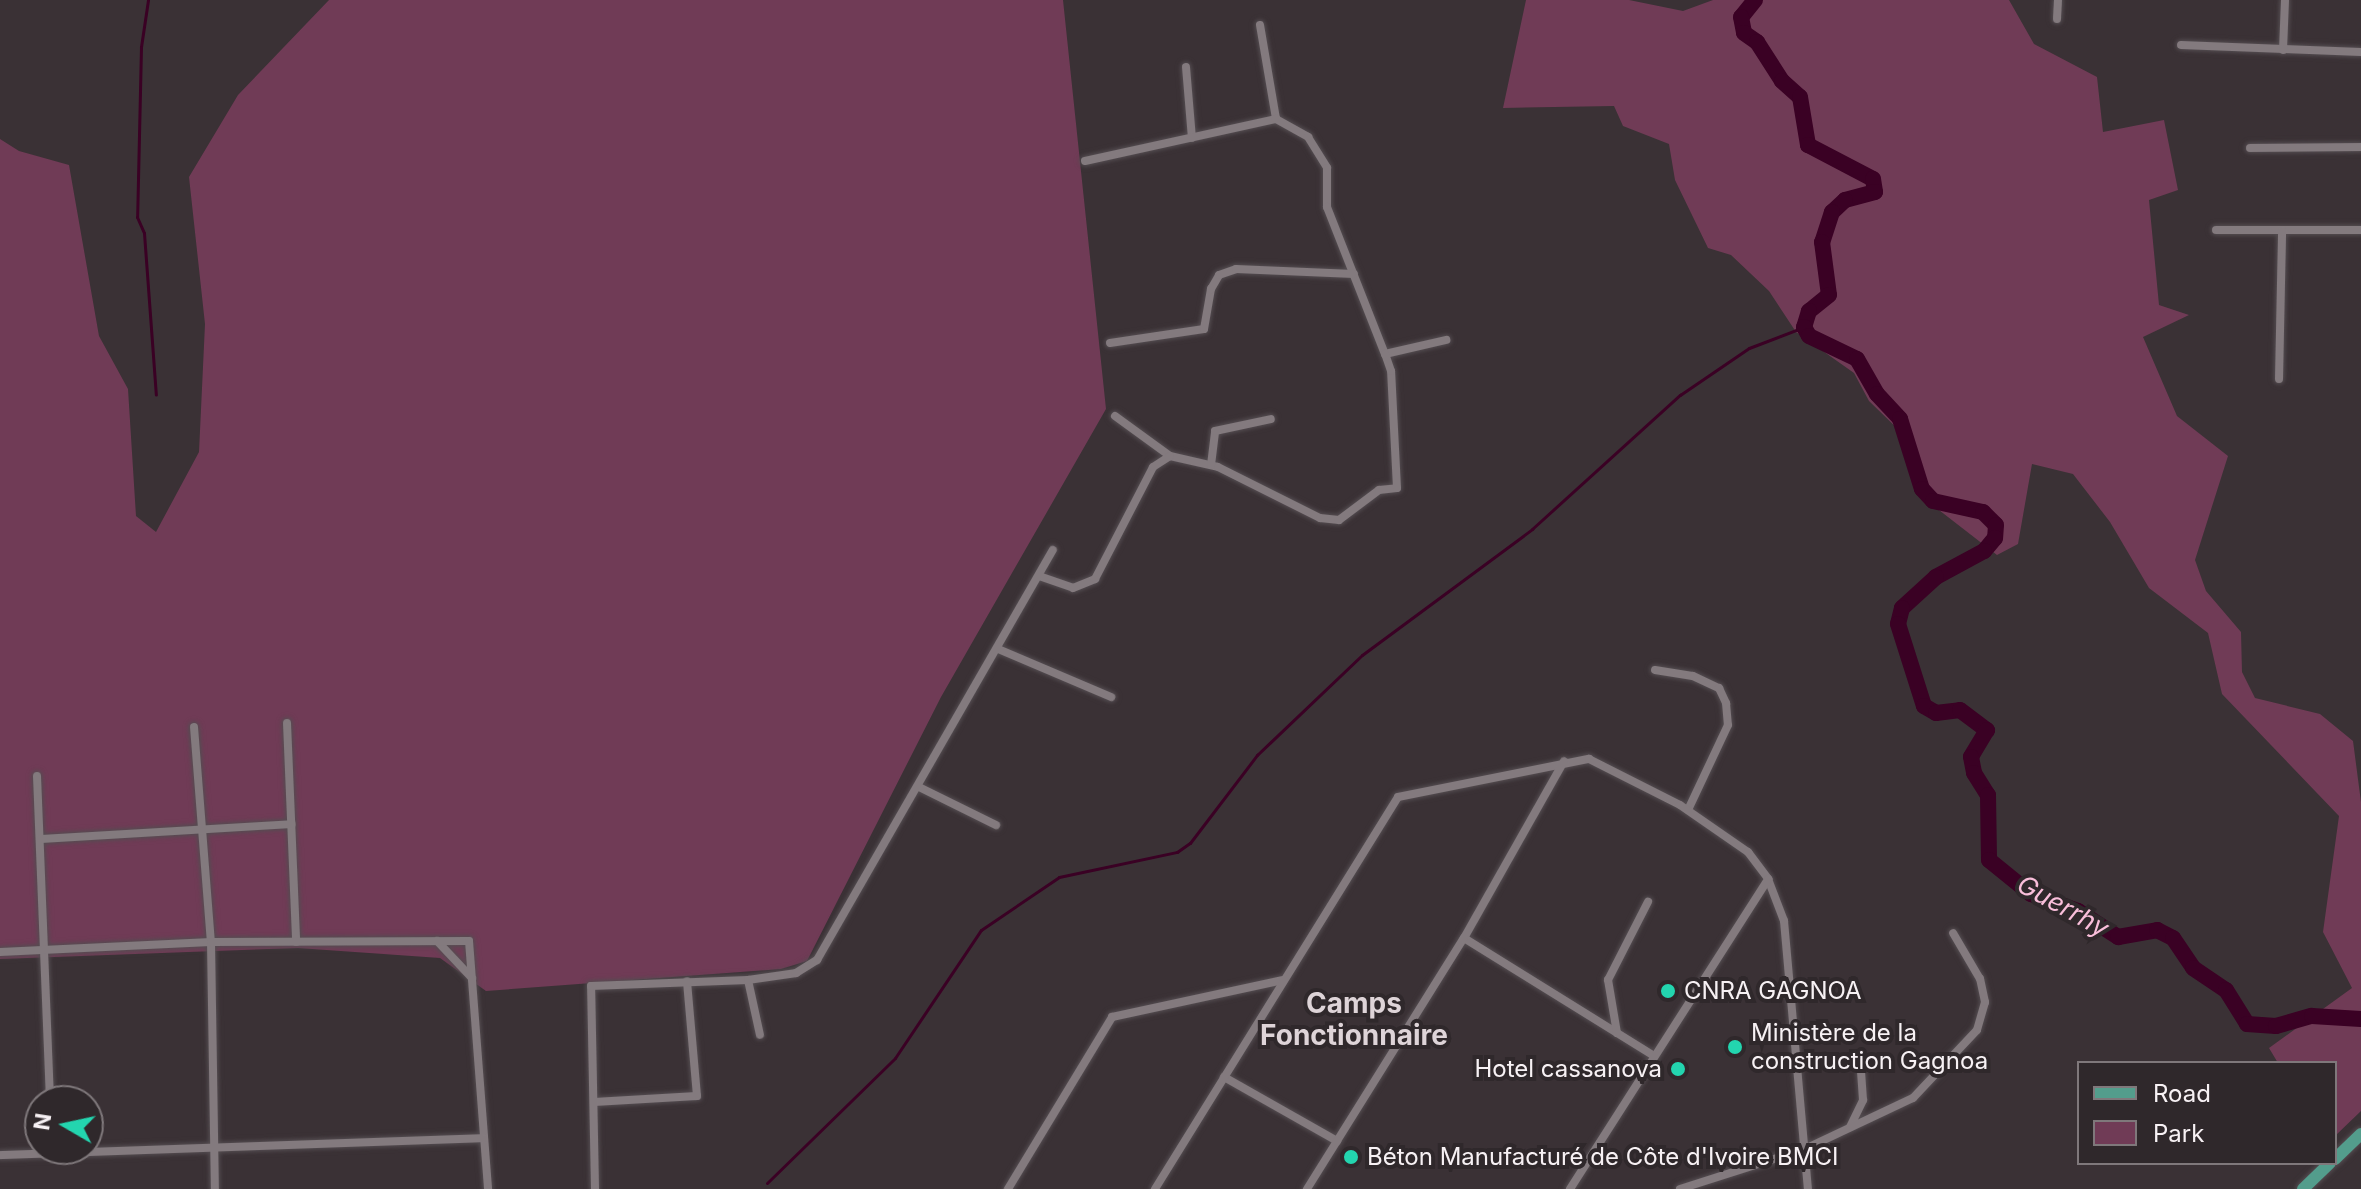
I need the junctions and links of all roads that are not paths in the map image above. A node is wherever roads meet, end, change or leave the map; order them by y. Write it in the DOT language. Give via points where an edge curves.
graph roads {
  1 [pos="2058,0"];
  2 [pos="2285,0"];
  3 [pos="2057,19"];
  4 [pos="1260,25"];
  5 [pos="2181,45"];
  6 [pos="2283,50"];
  7 [pos="2361,52"];
  8 [pos="1186,67"];
  9 [pos="1276,119"];
  10 [pos="1192,138"];
  11 [pos="2361,147"];
  12 [pos="2250,148"];
  13 [pos="1085,161"];
  14 [pos="2216,230"];
  15 [pos="2282,230"];
  16 [pos="2361,230"];
  17 [pos="1354,274"];
  18 [pos="1446,340"];
  19 [pos="1110,343"];
  20 [pos="1385,354"];
  21 [pos="2279,379"];
  22 [pos="1115,416"];
  23 [pos="1271,419"];
  24 [pos="1170,456"];
  25 [pos="1211,465"];
  26 [pos="1053,550"];
  27 [pos="1039,576"];
  28 [pos="998,649"];
  29 [pos="1655,670"];
  30 [pos="1111,697"];
  31 [pos="287,723"];
  32 [pos="194,727"];
  33 [pos="1564,761"];
  34 [pos="37,776"];
  35 [pos="919,787"];
  36 [pos="1688,810"];
  37 [pos="292,824"];
  38 [pos="996,825"];
  39 [pos="202,829"];
  40 [pos="41,839"];
  41 [pos="1768,879"];
  42 [pos="1648,902"];
  43 [pos="1953,933"];
  44 [pos="1464,938"];
  45 [pos="437,941"];
  46 [pos="211,942"];
  47 [pos="296,942"];
  48 [pos="48,948"];
  49 [pos="0,952"];
  50 [pos="472,978"];
  51 [pos="748,980"];
  52 [pos="1283,980"];
  53 [pos="687,981"];
  54 [pos="1617,1033"];
  55 [pos="760,1035"];
  56 [pos="1654,1056"];
  57 [pos="1860,1061"];
  58 [pos="1224,1077"];
  59 [pos="50,1085"];
  60 [pos="594,1102"];
  61 [pos="1850,1128"];
  62 [pos="2361,1134"];
  63 [pos="484,1138"];
  64 [pos="1337,1141"];
  65 [pos="215,1145"];
  66 [pos="104,1149"];
  67 [pos="1805,1149"];
  68 [pos="24,1153"];
  69 [pos="0,1155"];
  70 [pos="2337,1157"];
  71 [pos="2328,1165"];
  72 [pos="215,1189"];
  73 [pos="488,1189"];
  74 [pos="595,1189"];
  75 [pos="1008,1189"];
  76 [pos="1155,1189"];
  77 [pos="1307,1189"];
  78 [pos="1570,1189"];
  79 [pos="1680,1189"];
  80 [pos="1808,1189"];
  81 [pos="2303,1189"];
  1 -- 3 [label="street"];
  2 -- 6 [label="street"];
  4 -- 9 [label="street"];
  5 -- 6 [label="street"];
  6 -- 7 [label="street"];
  8 -- 10 [label="street"];
  9 -- 10 [label="street"];
  9 -- 17 [label="street" via="1308,137 1327,168 1327,207"];
  10 -- 13 [label="street"];
  11 -- 12 [label="street"];
  14 -- 15 [label="street"];
  15 -- 16 [label="street"];
  15 -- 21 [label="street"];
  17 -- 19 [label="street" via="1236,269 1219,275 1211,289 1204,329"];
  17 -- 20 [label="street"];
  18 -- 20 [label="street"];
  20 -- 25 [label="street" via="1391,371 1397,488 1379,490 1339,520 1320,518"];
  22 -- 24 [label="street"];
  23 -- 25 [label="street" via="1215,431"];
  24 -- 25 [label="street"];
  24 -- 27 [label="street" via="1153,467 1095,579 1073,588"];
  26 -- 27 [label="street"];
  27 -- 28 [label="street"];
  28 -- 30 [label="street"];
  28 -- 35 [label="street"];
  29 -- 36 [label="street" via="1719,688 1726,703 1725,736"];
  31 -- 37 [label="street"];
  32 -- 39 [label="street"];
  33 -- 36 [label="street" via="1589,759"];
  33 -- 44 [label="street"];
  33 -- 52 [label="street" via="1398,797"];
  34 -- 40 [label="street"];
  35 -- 38 [label="street"];
  35 -- 51 [label="street" via="817,960 796,973"];
  36 -- 41 [label="street" via="1748,852"];
  37 -- 39 [label="street"];
  37 -- 47 [label="street"];
  39 -- 40 [label="street"];
  39 -- 46 [label="street"];
  40 -- 48 [label="street"];
  41 -- 56 [label="street"];
  41 -- 67 [label="street" via="1784,921"];
  42 -- 54 [label="street" via="1608,980"];
  43 -- 61 [label="street" via="1980,979 1985,1002 1977,1030 1913,1098"];
  44 -- 54 [label="street"];
  44 -- 64 [label="street"];
  45 -- 47 [label="street"];
  45 -- 50 [label="street"];
  45 -- 50 [label="street" via="469,941"];
  46 -- 47 [label="street"];
  46 -- 48 [label="street"];
  46 -- 65 [label="street"];
  48 -- 49 [label="street"];
  48 -- 59 [label="street"];
  50 -- 63 [label="street"];
  51 -- 53 [label="street"];
  51 -- 55 [label="street"];
  52 -- 58 [label="street"];
  52 -- 75 [label="street" via="1112,1017"];
  53 -- 60 [label="street" via="591,986"];
  53 -- 60 [label="street" via="697,1096"];
  54 -- 56 [label="street"];
  56 -- 78 [label="street"];
  57 -- 61 [label="street" via="1863,1100"];
  58 -- 64 [label="street"];
  58 -- 76 [label="street"];
  60 -- 74 [label="street"];
  61 -- 67 [label="street"];
  62 -- 70 [label="main road"];
  63 -- 65 [label="street"];
  63 -- 73 [label="street"];
  64 -- 77 [label="street"];
  65 -- 66 [label="street"];
  65 -- 72 [label="street"];
  67 -- 79 [label="street"];
  67 -- 80 [label="street"];
  68 -- 69 [label="street"];
  71 -- 81 [label="main road"];
}
